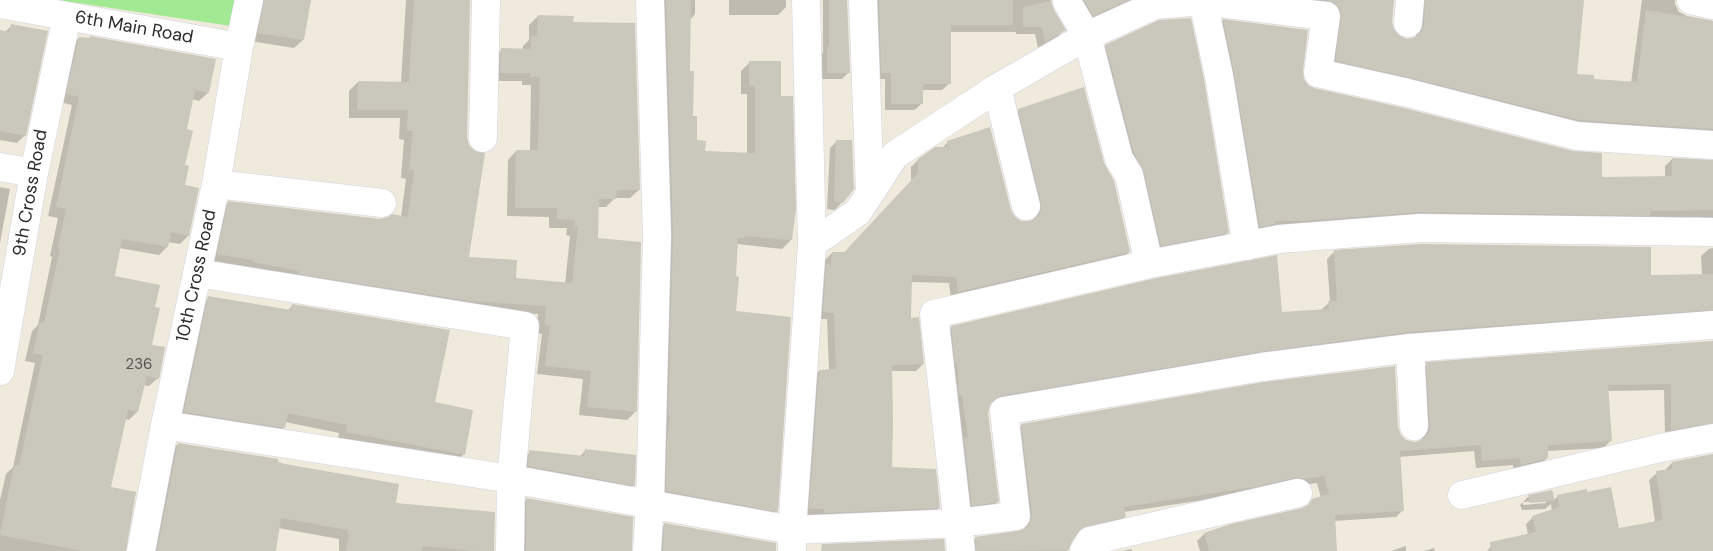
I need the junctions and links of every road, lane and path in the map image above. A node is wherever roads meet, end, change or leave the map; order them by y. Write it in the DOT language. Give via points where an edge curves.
graph roads {
  1 [pos="249,0"];
  2 [pos="486,0"];
  3 [pos="650,0"];
  4 [pos="806,0"];
  5 [pos="863,0"];
  6 [pos="1067,0"];
  7 [pos="1691,0"];
  8 [pos="1203,1"];
  9 [pos="1155,3"];
  10 [pos="0,4"];
  11 [pos="1713,5"];
  12 [pos="67,16"];
  13 [pos="1087,36"];
  14 [pos="239,46"];
  15 [pos="998,88"];
  16 [pos="483,138"];
  17 [pos="1713,145"];
  18 [pos="0,167"];
  19 [pos="34,174"];
  20 [pos="216,184"];
  21 [pos="870,192"];
  22 [pos="382,203"];
  23 [pos="1026,206"];
  24 [pos="1713,232"];
  25 [pos="812,244"];
  26 [pos="1247,246"];
  27 [pos="1149,264"];
  28 [pos="197,273"];
  29 [pos="1713,325"];
  30 [pos="1410,348"];
  31 [pos="1,361"];
  32 [pos="165,425"];
  33 [pos="1414,426"];
  34 [pos="1713,438"];
  35 [pos="511,479"];
  36 [pos="1298,492"];
  37 [pos="1462,495"];
  38 [pos="650,503"];
  39 [pos="958,523"];
  40 [pos="792,540"];
  41 [pos="141,551"];
  42 [pos="510,551"];
  43 [pos="647,551"];
  44 [pos="961,551"];
  45 [pos="1084,551"];
  1 -- 14 [label="street, 10th Cross Road"];
  2 -- 16 [label="street"];
  3 -- 38 [label="street" via="656,235"];
  4 -- 25 [label="street"];
  5 -- 21 [label="street"];
  6 -- 13 [label="street"];
  7 -- 11 [label="street"];
  8 -- 9 [label="street"];
  8 -- 17 [label="street" via="1326,16 1318,73 1577,136"];
  8 -- 26 [label="street"];
  9 -- 13 [label="street"];
  10 -- 12 [label="street, 6th Main Road"];
  12 -- 14 [label="street, 6th Main Road"];
  12 -- 19 [label="street, 9th Cross Road"];
  13 -- 15 [label="street"];
  13 -- 27 [label="street" via="1119,159 1129,175"];
  14 -- 20 [label="street, 10th Cross Road"];
  15 -- 21 [label="street" via="895,155"];
  15 -- 23 [label="street"];
  18 -- 19 [label="street"];
  19 -- 31 [label="street, 9th Cross Road"];
  20 -- 22 [label="street"];
  20 -- 28 [label="street, 10th Cross Road"];
  21 -- 25 [label="street" via="858,212"];
  24 -- 26 [label="street" via="1420,228 1280,239"];
  25 -- 40 [label="street"];
  26 -- 27 [label="street"];
  27 -- 39 [label="street" via="934,314"];
  28 -- 32 [label="street, 10th Cross Road"];
  28 -- 35 [label="street" via="525,326"];
  29 -- 30 [label="street"];
  30 -- 33 [label="street"];
  30 -- 39 [label="street" via="1235,372 1004,410 1016,516"];
  32 -- 35 [label="street"];
  32 -- 41 [label="street, 10th Cross Road"];
  34 -- 37 [label="street"];
  35 -- 38 [label="street"];
  35 -- 42 [label="street"];
  36 -- 45 [label="street" via="1090,540"];
  38 -- 40 [label="street"];
  38 -- 43 [label="street"];
  39 -- 40 [label="street"];
  39 -- 44 [label="street"];
}
